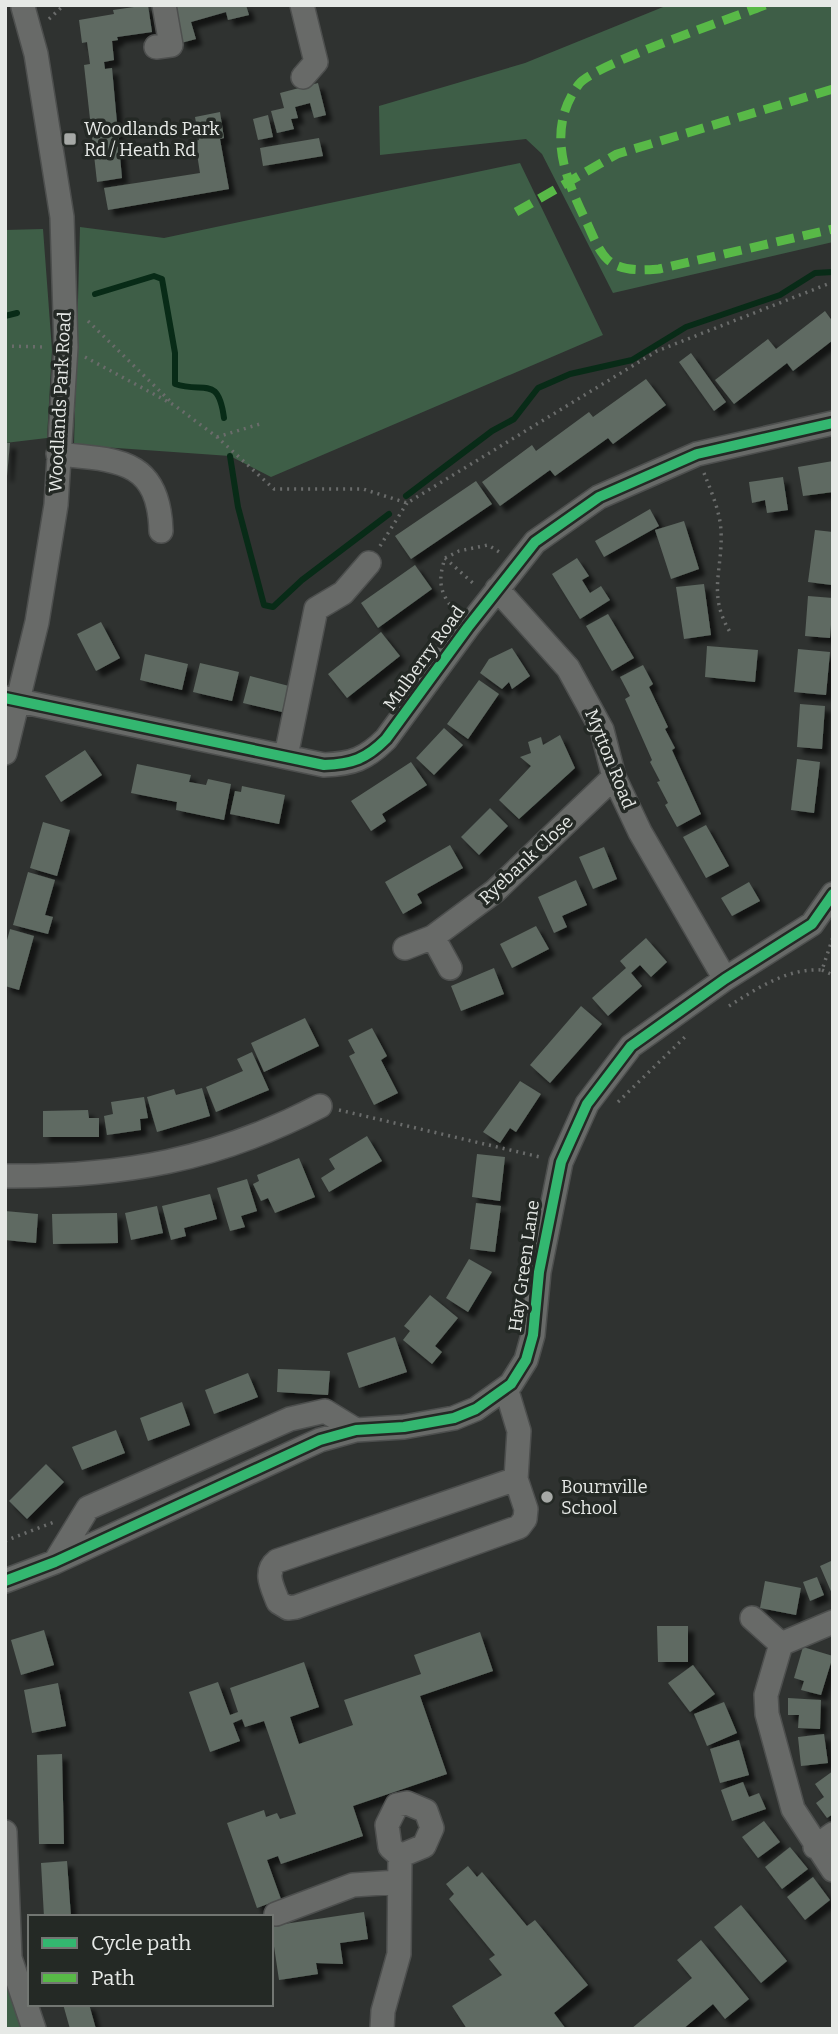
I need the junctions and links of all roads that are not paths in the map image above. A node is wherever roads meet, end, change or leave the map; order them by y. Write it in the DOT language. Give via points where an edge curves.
graph roads {
  1 [pos="164,5"];
  2 [pos="302,5"];
  3 [pos="20,6"];
  4 [pos="156,47"];
  5 [pos="303,77"];
  6 [pos="833,423"];
  7 [pos="58,454"];
  8 [pos="161,531"];
  9 [pos="369,563"];
  10 [pos="493,594"];
  11 [pos="12,700"];
  12 [pos="5,754"];
  13 [pos="286,756"];
  14 [pos="614,777"];
  15 [pos="833,894"];
  16 [pos="433,937"];
  17 [pos="405,948"];
  18 [pos="450,968"];
  19 [pos="725,979"];
  20 [pos="320,1105"];
  21 [pos="5,1176"];
  22 [pos="506,1388"];
  23 [pos="356,1430"];
  24 [pos="516,1479"];
  25 [pos="55,1562"];
  26 [pos="5,1581"];
  27 [pos="752,1618"];
  28 [pos="833,1622"];
  29 [pos="780,1644"];
  30 [pos="5,1832"];
  31 [pos="824,1840"];
  32 [pos="400,1856"];
  33 [pos="833,1870"];
  34 [pos="398,1882"];
  35 [pos="276,1914"];
  36 [pos="8,1958"];
  37 [pos="34,2029"];
  38 [pos="383,2029"];
  1 -- 4 [label="street" via="171,45"];
  2 -- 5 [label="street" via="316,62"];
  3 -- 7 [label="street, Woodlands Park Road" via="36,54 62,217 66,347"];
  6 -- 10 [label="street, Mulberry Road" via="697,454 599,497 535,542"];
  7 -- 8 [label="street" via="114,460 138,469 160,506"];
  7 -- 11 [label="street, Woodlands Park Road" via="56,505 37,622"];
  9 -- 13 [label="street" via="343,593 316,608"];
  10 -- 13 [label="street, Mulberry Road" via="371,753 351,765 324,765"];
  10 -- 14 [label="street, Mytton Road" via="568,668 602,730"];
  11 -- 12 [label="street, Woodlands Park Road"];
  11 -- 13 [label="street, Mulberry Road"];
  14 -- 16 [label="street, Ryebank Close" via="495,891"];
  14 -- 19 [label="street, Mytton Road" via="640,832"];
  15 -- 19 [label="street, Hay Green Lane" via="812,924"];
  16 -- 17 [label="street, Ryebank Close"];
  16 -- 18 [label="street"];
  19 -- 22 [label="street, Hay Green Lane" via="631,1046 587,1104 561,1162 538,1272 533,1335 526,1360"];
  20 -- 21 [label="street" via="258,1136 134,1170"];
  22 -- 23 [label="street, Hay Green Lane" via="454,1418"];
  22 -- 24 [label="street" via="519,1431"];
  23 -- 25 [label="street, Hay Green Lane" via="320,1440"];
  23 -- 25 [label="street" via="325,1411 290,1419 88,1508"];
  24 -- 24 [label="street" via="526,1509 519,1527 296,1607 278,1602 269,1576 277,1561"];
  25 -- 26 [label="street, Hay Green Lane"];
  27 -- 29 [label="street"];
  28 -- 29 [label="street"];
  29 -- 31 [label="street" via="766,1695 767,1714 793,1809"];
  30 -- 36 [label="street"];
  31 -- 33 [label="street"];
  32 -- 34 [label="street"];
  34 -- 35 [label="street" via="353,1885"];
  34 -- 38 [label="street" via="399,1954 383,2011"];
  36 -- 37 [label="street"];
}
